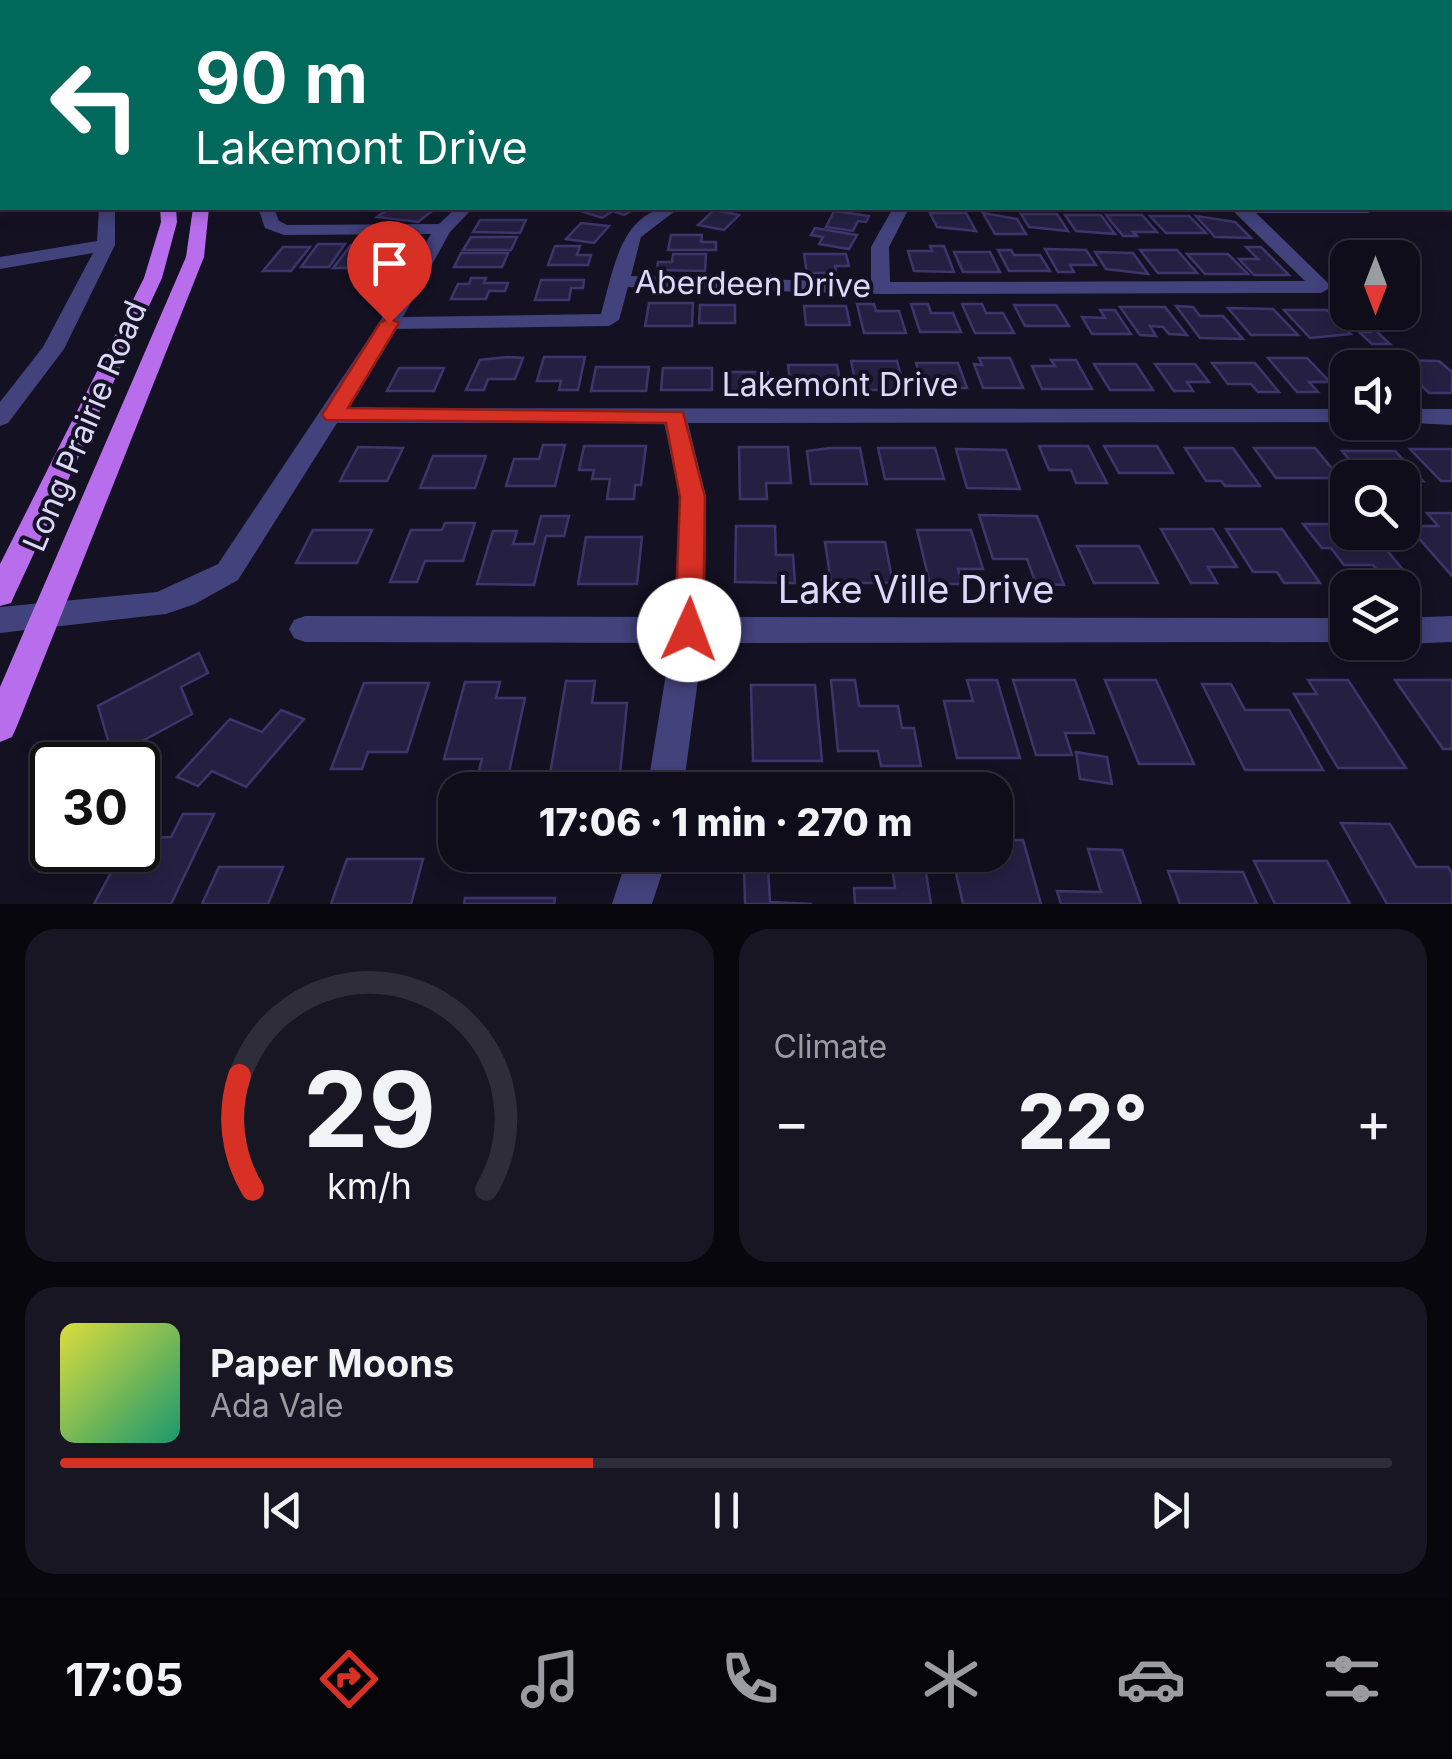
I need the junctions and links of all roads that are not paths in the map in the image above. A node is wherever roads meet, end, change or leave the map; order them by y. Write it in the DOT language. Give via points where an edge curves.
graph roads {
  1 [pos="107,210"];
  2 [pos="168,210"];
  3 [pos="201,210"];
  4 [pos="267,210"];
  5 [pos="463,210"];
  6 [pos="667,210"];
  7 [pos="900,210"];
  8 [pos="1242,210"];
  9 [pos="443,229"];
  10 [pos="106,244"];
  11 [pos="0,263"];
  12 [pos="618,281"];
  13 [pos="882,288"];
  14 [pos="389,323"];
  15 [pos="333,415"];
  16 [pos="675,416"];
  17 [pos="1452,416"];
  18 [pos="1330,417"];
  19 [pos="1420,417"];
  20 [pos="0,418"];
  21 [pos="0,594"];
  22 [pos="47,611"];
  23 [pos="0,620"];
  24 [pos="305,629"];
  25 [pos="1452,629"];
  26 [pos="689,630"];
  27 [pos="1420,630"];
  28 [pos="1330,631"];
  29 [pos="0,726"];
  30 [pos="668,772"];
  31 [pos="642,872"];
  32 [pos="632,904"];
  1 -- 10 [label="street"];
  2 -- 21 [label="main road, Long Prairie Road" via="153,278"];
  3 -- 22 [label="main road, Long Prairie Road" via="195,257"];
  4 -- 9 [label="street" via="272,224 284,230"];
  5 -- 9 [label="street"];
  6 -- 12 [label="street" via="633,235"];
  7 -- 13 [label="street" via="880,247"];
  8 -- 13 [label="street, Aberdeen Drive" via="1322,286"];
  9 -- 14 [label="street"];
  10 -- 11 [label="street"];
  10 -- 20 [label="street" via="53,349"];
  12 -- 13 [label="street, Aberdeen Drive"];
  12 -- 14 [label="street, Aberdeen Drive" via="610,320"];
  14 -- 15 [label="street"];
  15 -- 16 [label="street, Lakemont Drive"];
  15 -- 22 [label="street" via="228,572 156,604"];
  16 -- 18 [label="street, Lakemont Drive"];
  16 -- 26 [label="street" via="692,497"];
  17 -- 19 [label="street"];
  22 -- 23 [label="street"];
  22 -- 29 [label="main road, Long Prairie Road"];
  24 -- 26 [label="street, Lake Ville Drive"];
  25 -- 27 [label="street"];
  26 -- 28 [label="street, Lake Ville Drive"];
  26 -- 30 [label="street"];
  31 -- 32 [label="street"];
}
